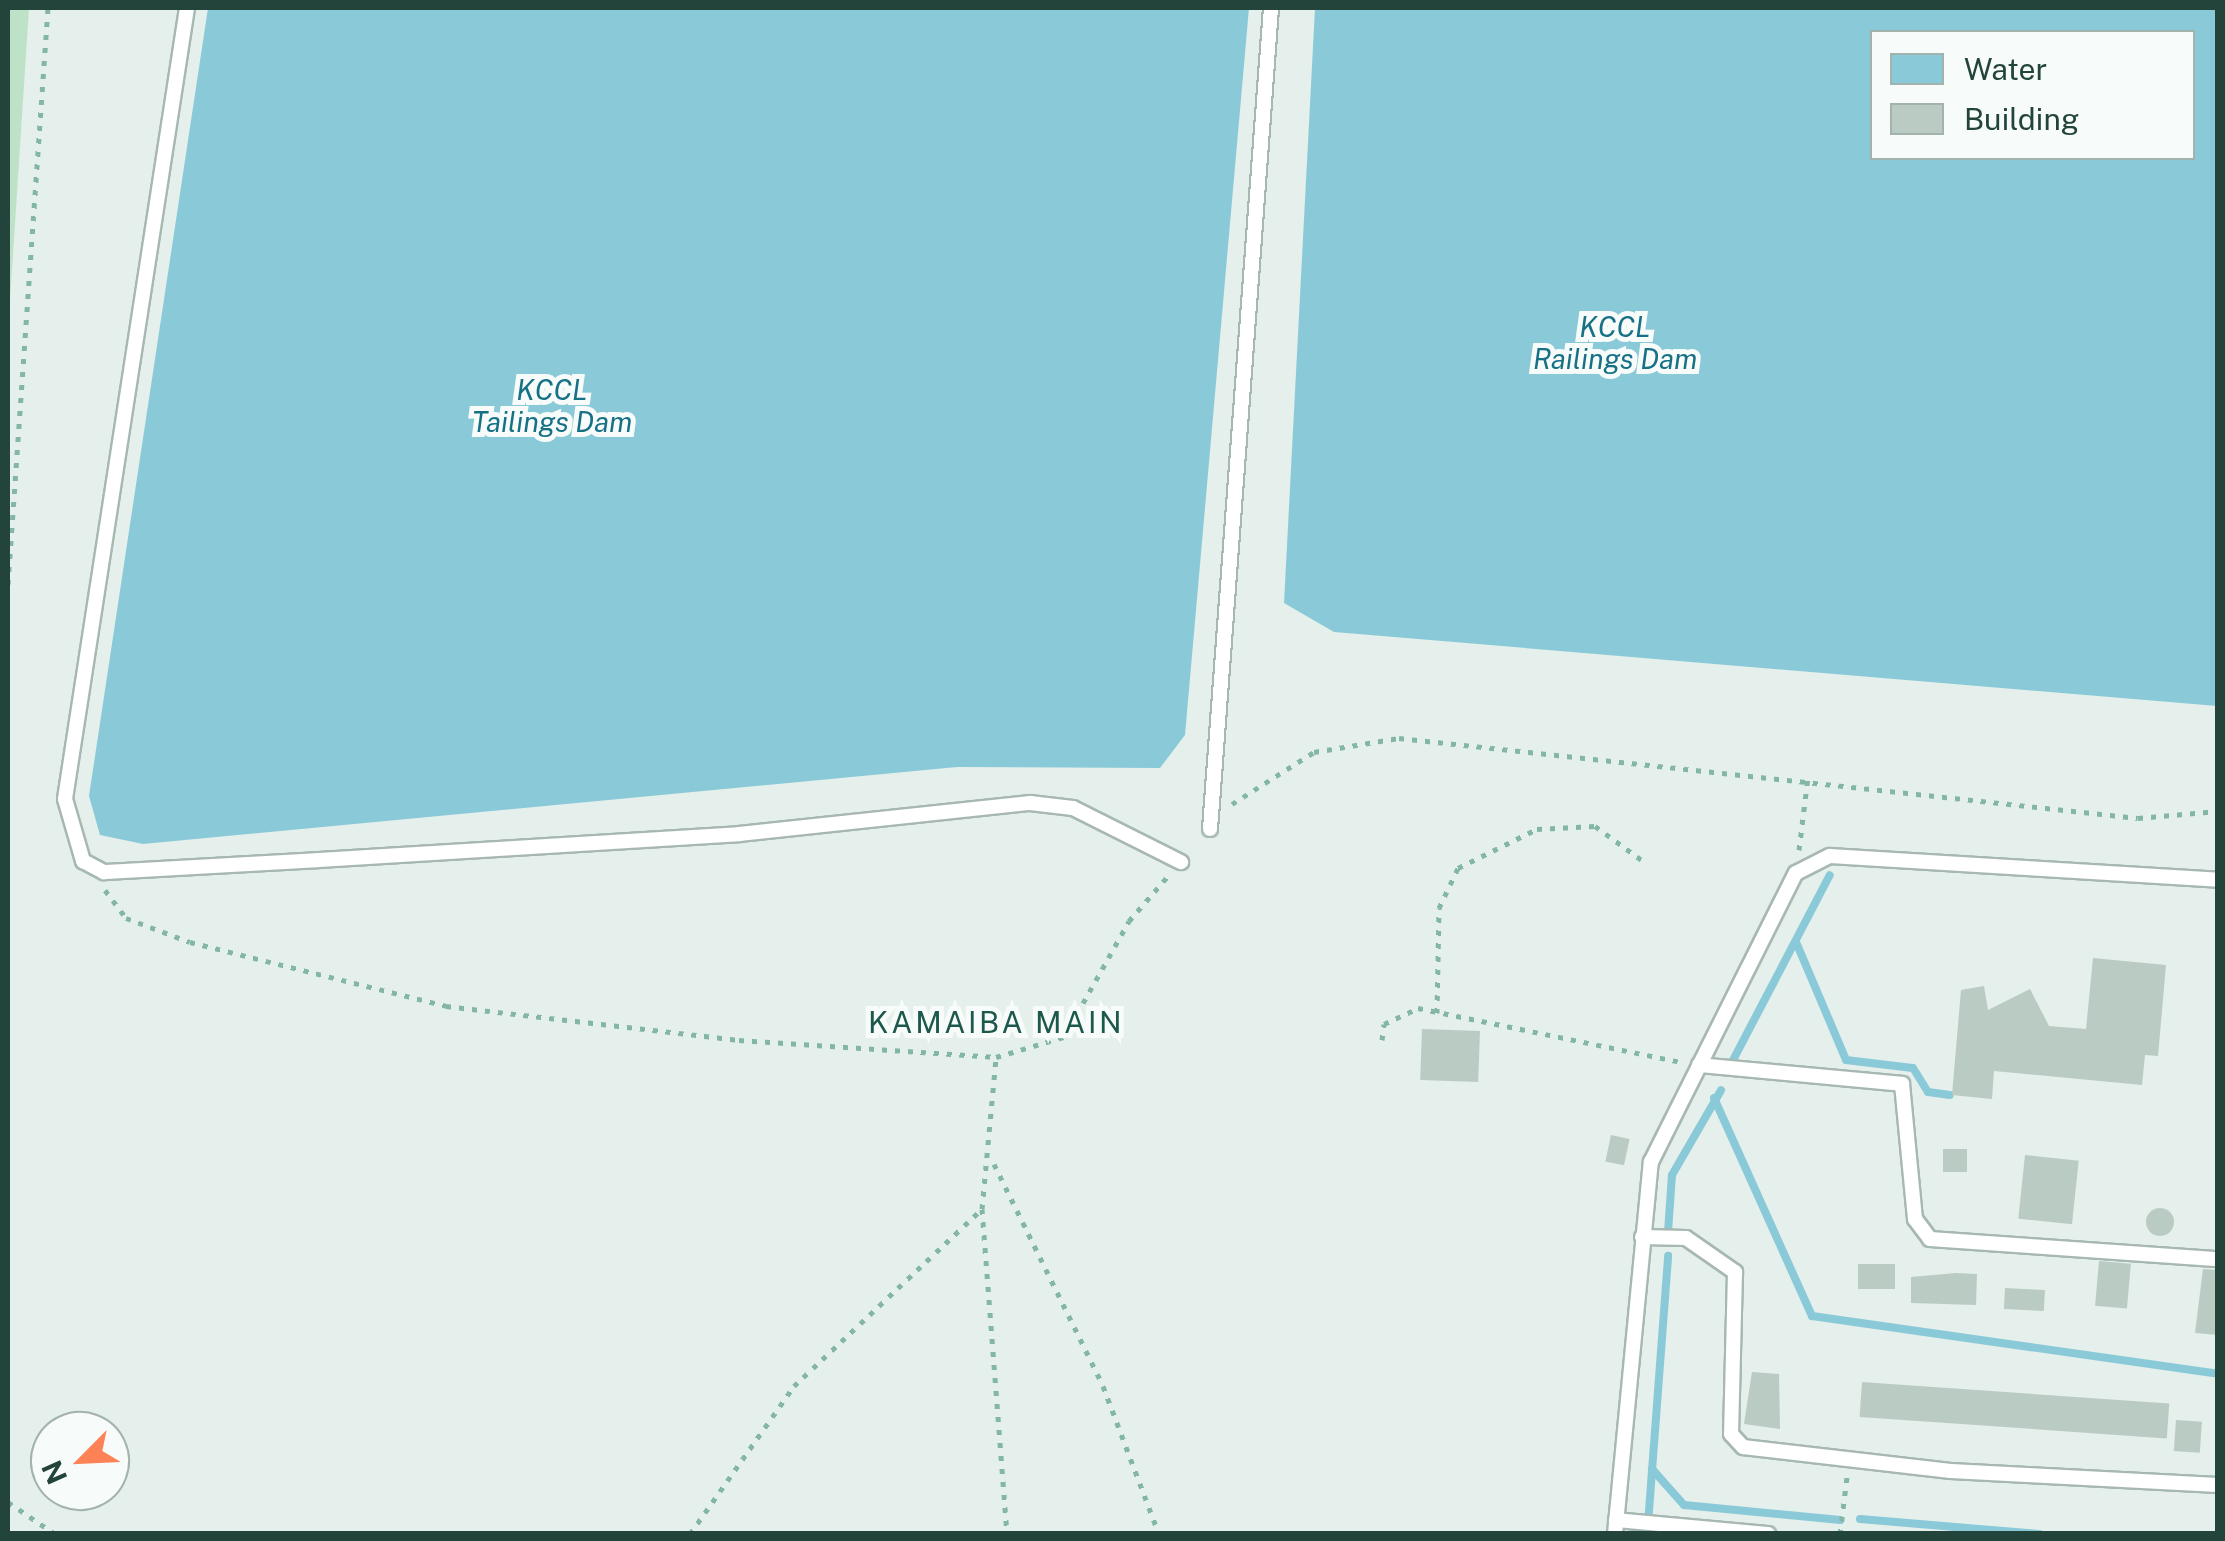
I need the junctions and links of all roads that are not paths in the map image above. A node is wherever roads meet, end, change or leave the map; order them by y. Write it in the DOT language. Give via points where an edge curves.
graph roads {
  1 [pos="187,8"];
  2 [pos="1272,8"];
  3 [pos="1210,829"];
  4 [pos="1180,862"];
  5 [pos="2218,880"];
  6 [pos="1699,1065"];
  7 [pos="1642,1236"];
  8 [pos="2218,1260"];
  9 [pos="2218,1485"];
  10 [pos="1616,1527"];
  11 [pos="1768,1534"];
  1 -- 4 [label="lane" via="65,800 84,861 104,872 739,834 1030,803 1074,808"];
  2 -- 3 [label="lane"];
  5 -- 6 [label="lane" via="1830,856 1796,873"];
  6 -- 7 [label="lane" via="1650,1162"];
  6 -- 8 [label="lane" via="1902,1084 1916,1219 1930,1239"];
  7 -- 9 [label="lane" via="1686,1238 1735,1272 1731,1434 1743,1447"];
  7 -- 10 [label="lane"];
  10 -- 11 [label="lane"];
}
